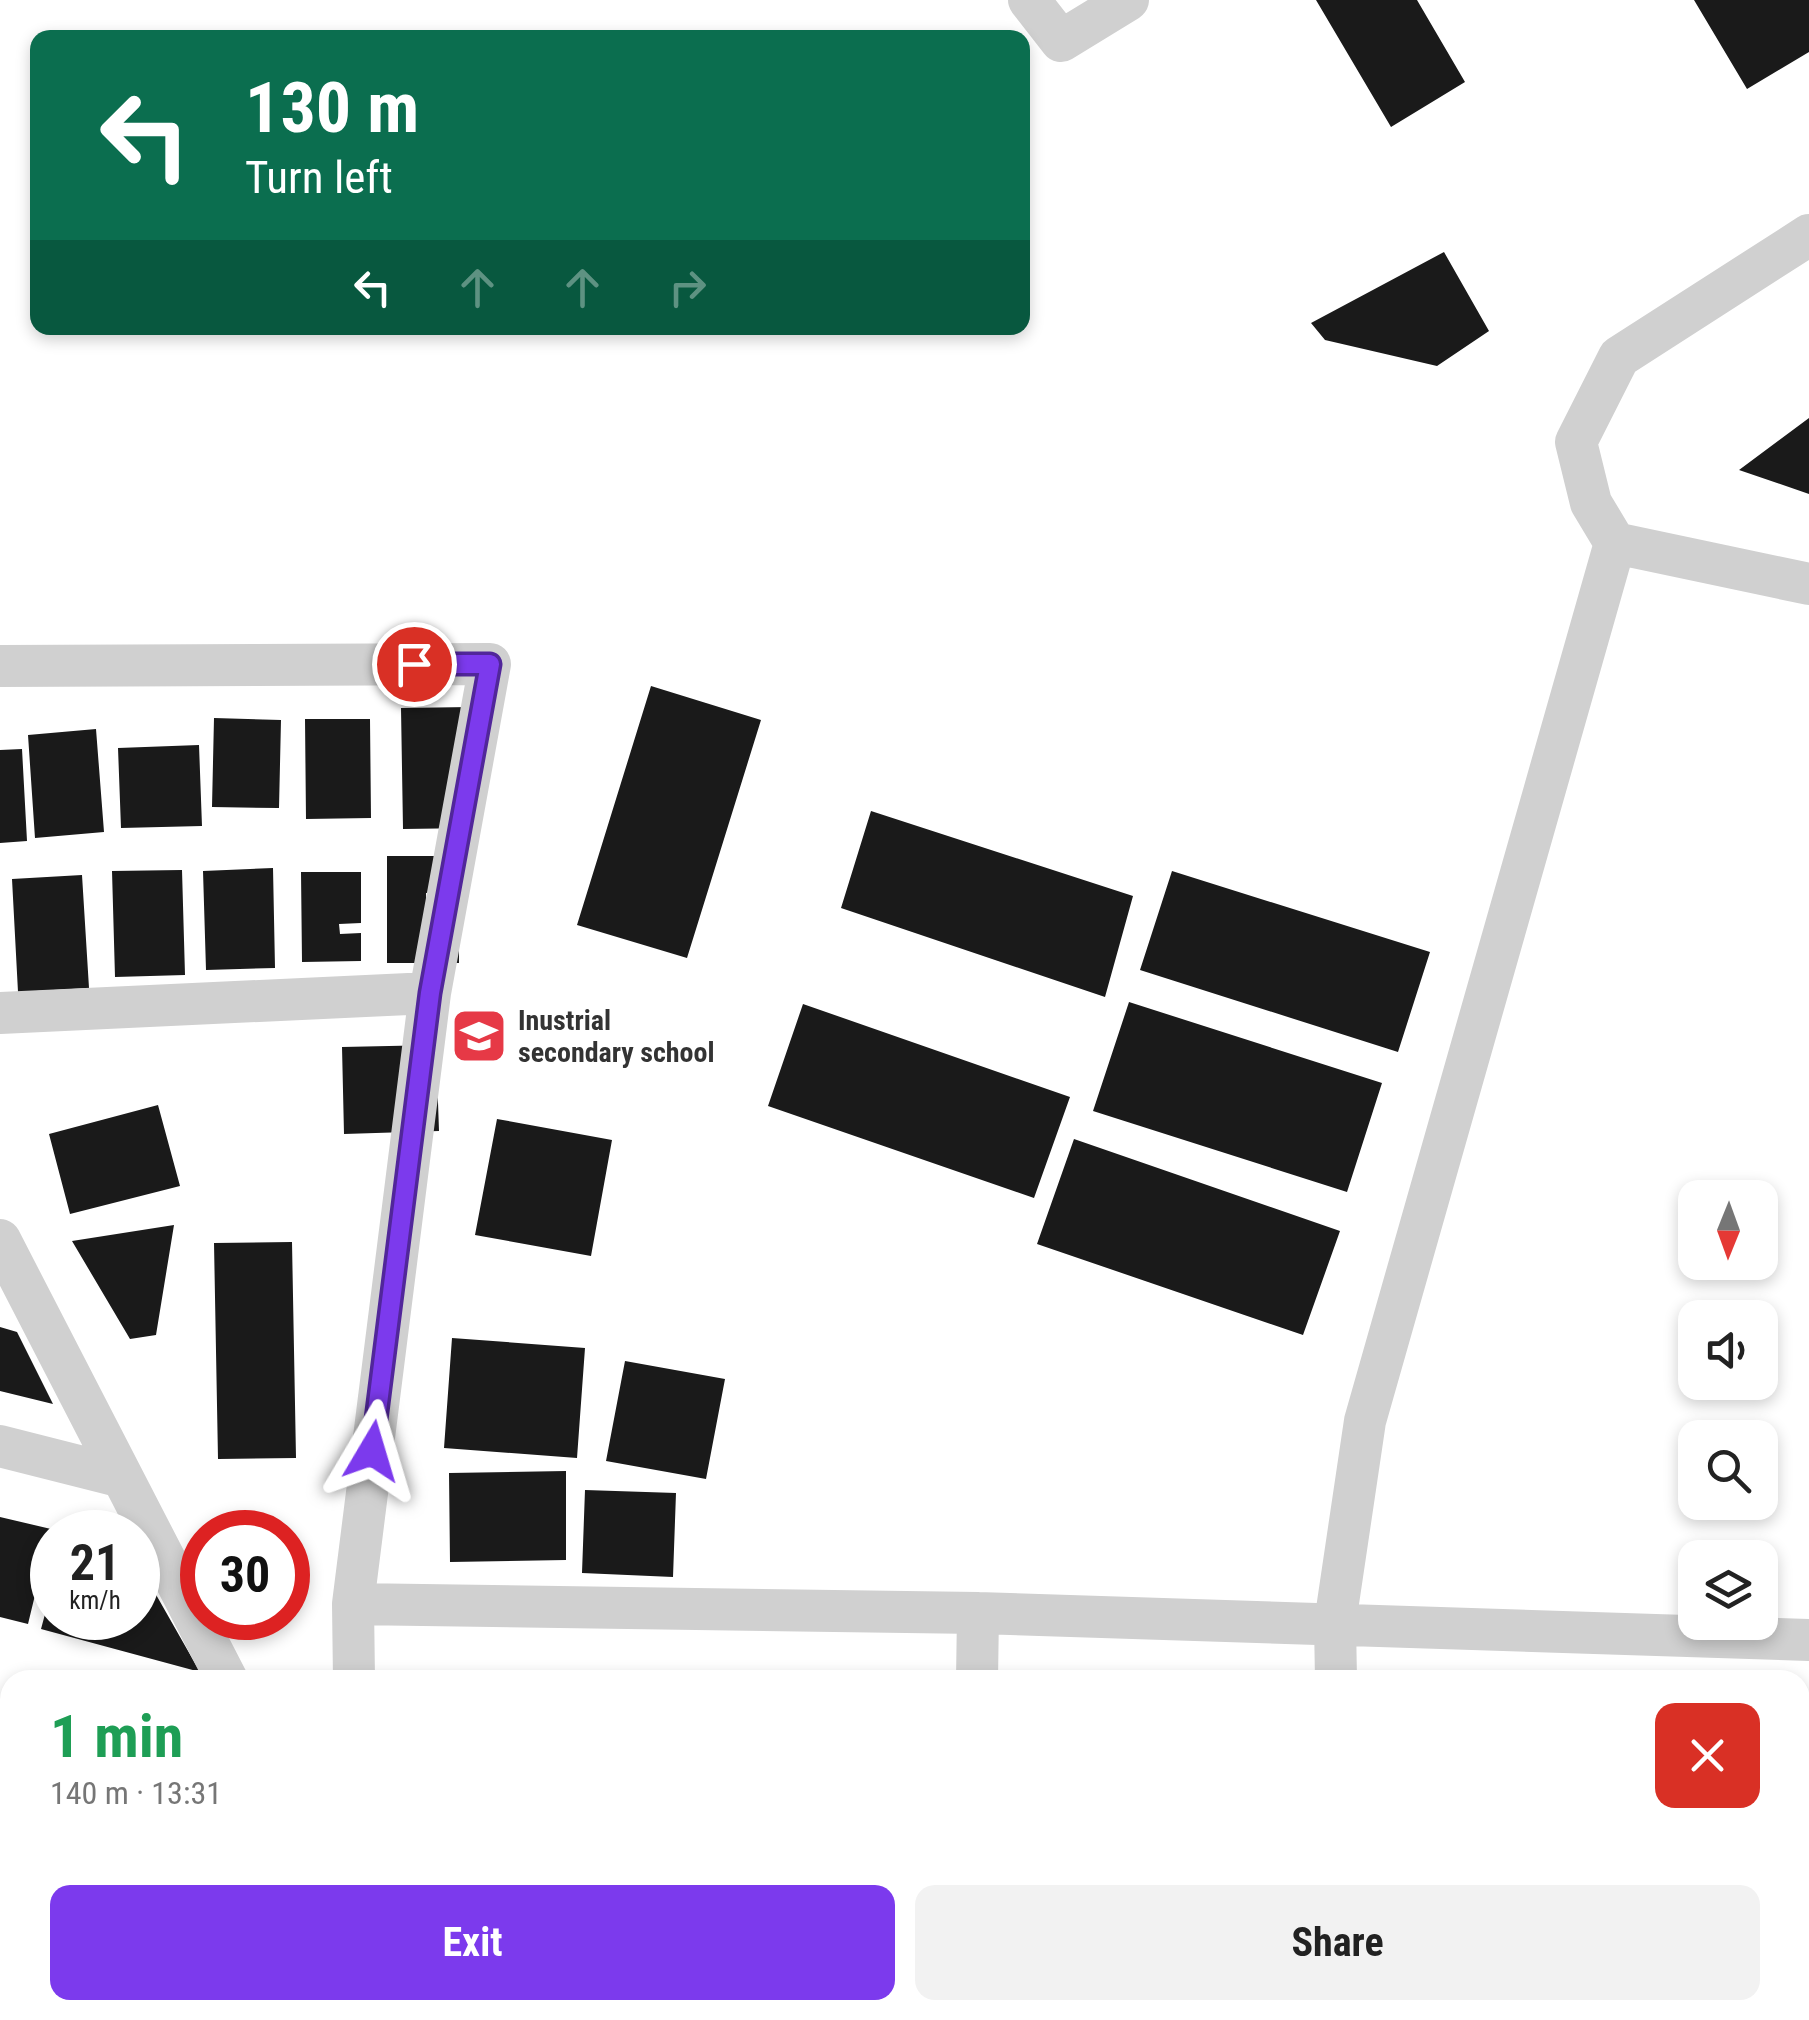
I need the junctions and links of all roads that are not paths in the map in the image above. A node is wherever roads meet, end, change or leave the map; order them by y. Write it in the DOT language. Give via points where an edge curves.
graph roads {
  1 [pos="1029,0"];
  2 [pos="1128,0"];
  3 [pos="1809,235"];
  4 [pos="1615,543"];
  5 [pos="1809,584"];
  6 [pos="0,666"];
  7 [pos="430,993"];
  8 [pos="0,1013"];
  9 [pos="0,1240"];
  10 [pos="0,1446"];
  11 [pos="122,1477"];
  12 [pos="353,1604"];
  13 [pos="978,1613"];
  14 [pos="1335,1623"];
  15 [pos="1809,1640"];
  16 [pos="222,1670"];
  17 [pos="354,1670"];
  18 [pos="977,1670"];
  19 [pos="1336,1670"];
  1 -- 2 [label="street" via="1061,40"];
  3 -- 4 [label="street" via="1619,357 1576,442 1591,503"];
  4 -- 5 [label="street"];
  4 -- 14 [label="street" via="1365,1421"];
  6 -- 7 [label="street" via="490,664"];
  7 -- 8 [label="street"];
  7 -- 12 [label="street"];
  9 -- 11 [label="street"];
  10 -- 11 [label="street"];
  11 -- 16 [label="street"];
  12 -- 13 [label="street"];
  12 -- 17 [label="street"];
  13 -- 14 [label="street"];
  13 -- 18 [label="street"];
  14 -- 15 [label="street"];
  14 -- 19 [label="street"];
}
